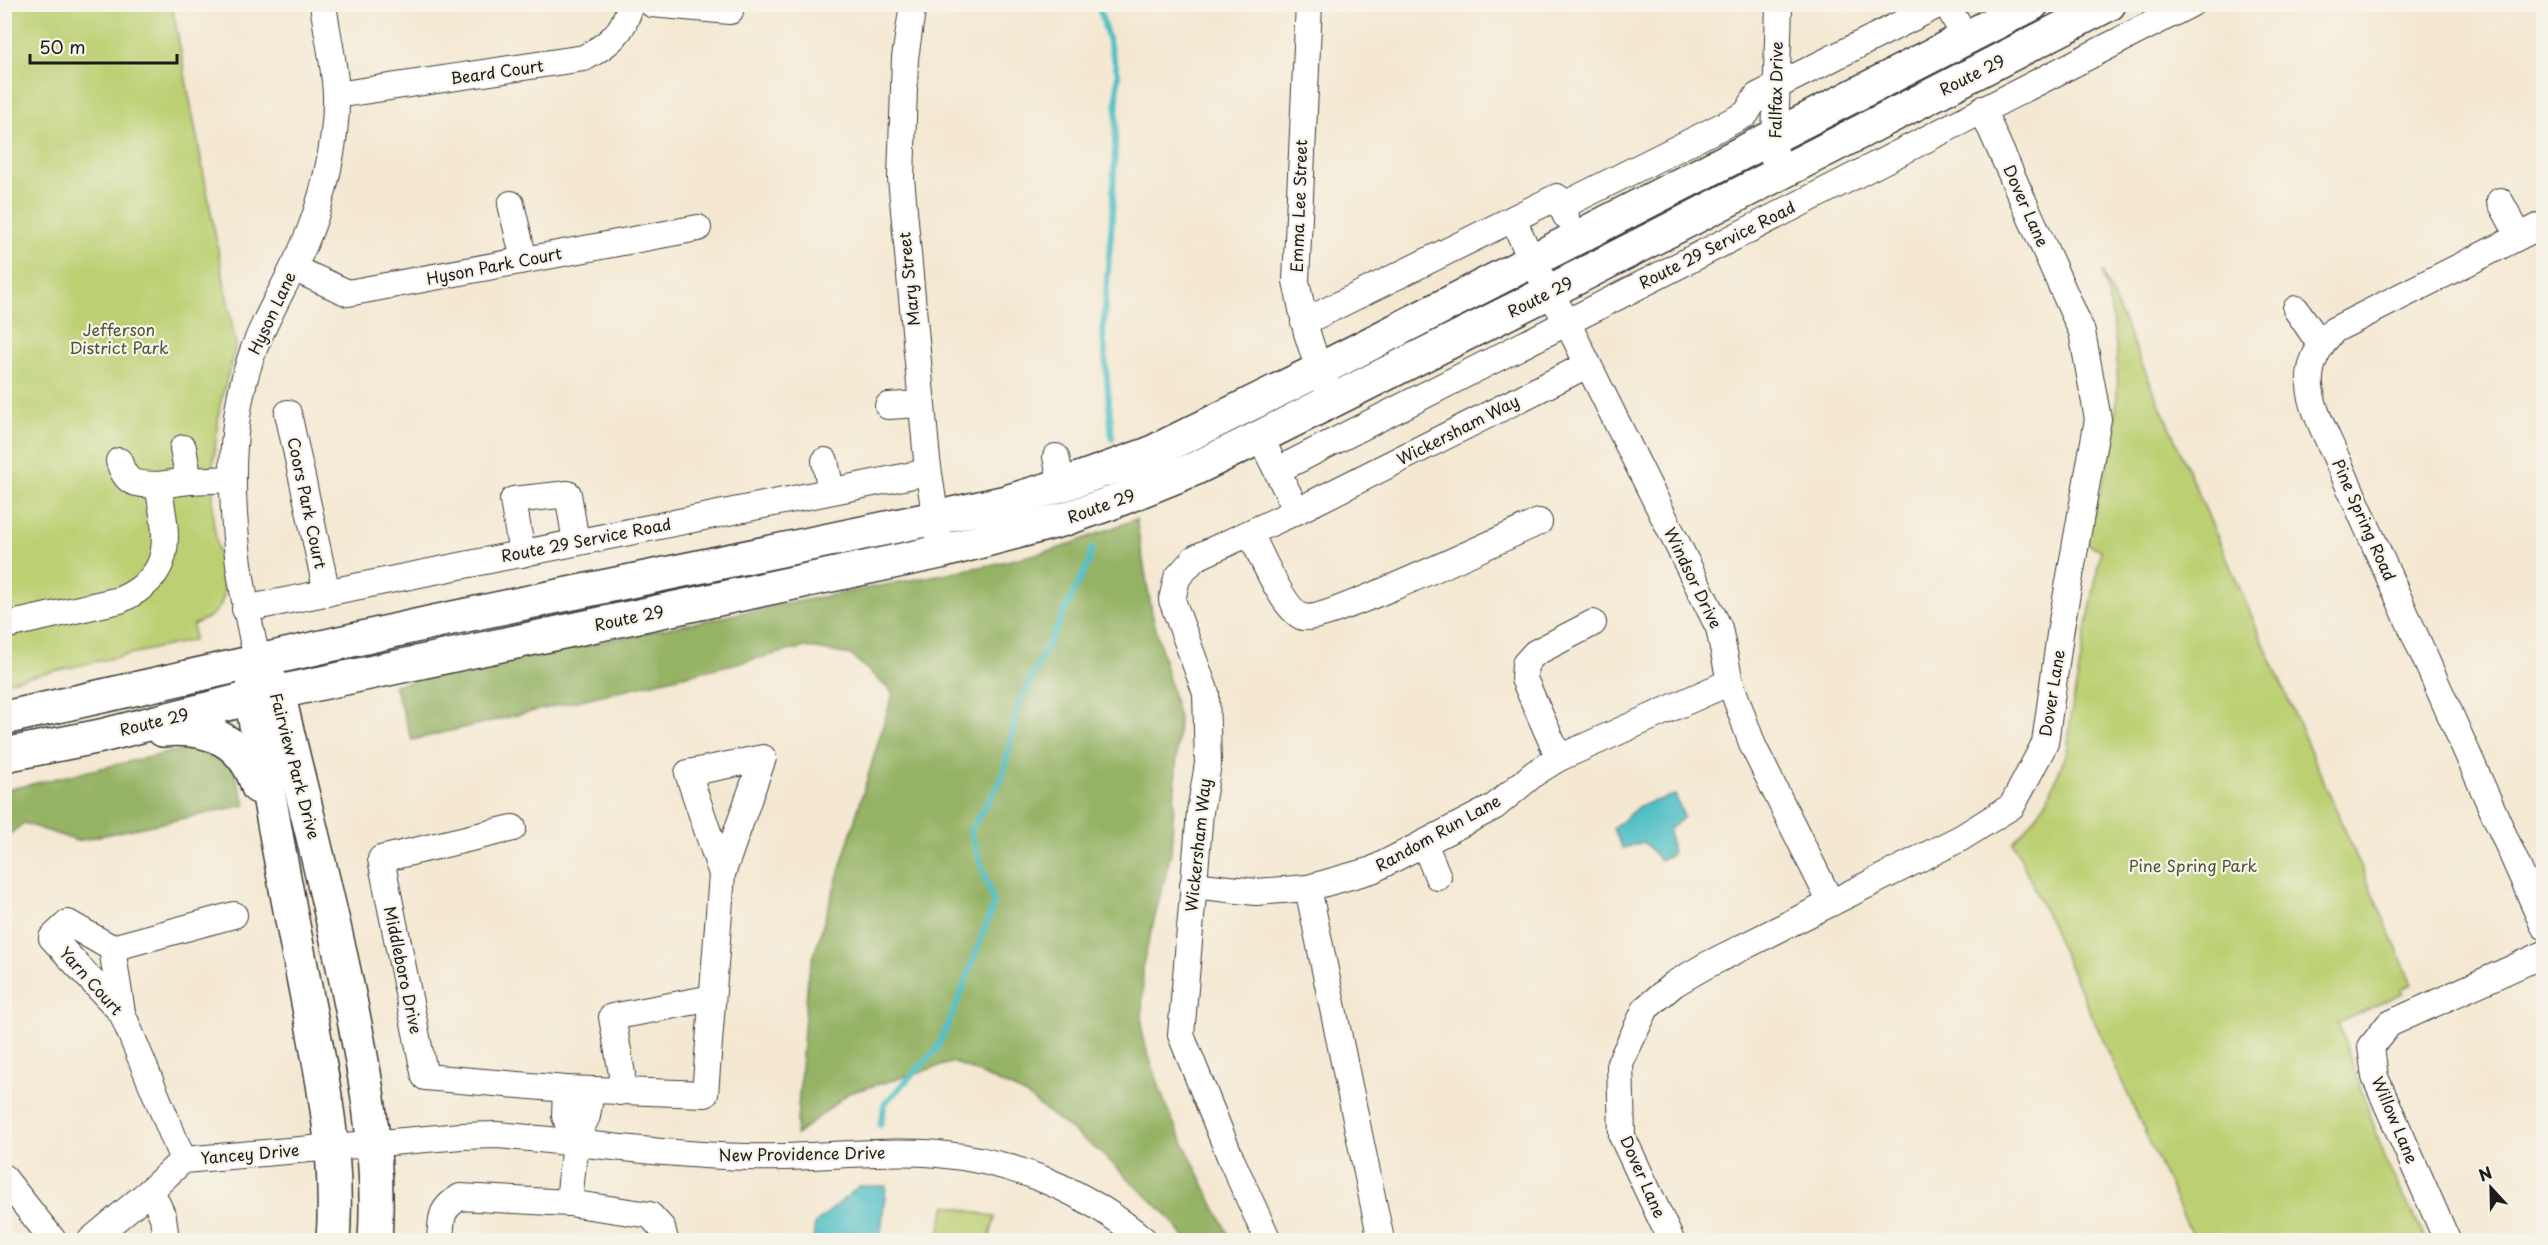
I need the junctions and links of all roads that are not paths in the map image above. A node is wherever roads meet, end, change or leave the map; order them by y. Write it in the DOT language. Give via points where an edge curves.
graph roads {
  1 [pos="323,4"];
  2 [pos="630,4"];
  3 [pos="652,4"];
  4 [pos="913,4"];
  5 [pos="1309,4"];
  6 [pos="1779,4"];
  7 [pos="1940,4"];
  8 [pos="1947,4"];
  9 [pos="2032,4"];
  10 [pos="2109,4"];
  11 [pos="2191,4"];
  12 [pos="730,12"];
  13 [pos="2073,13"];
  14 [pos="1965,38"];
  15 [pos="2089,55"];
  16 [pos="1776,87"];
  17 [pos="336,95"];
  18 [pos="1982,109"];
  19 [pos="1775,136"];
  20 [pos="1640,168"];
  21 [pos="1774,176"];
  22 [pos="1655,198"];
  23 [pos="2500,201"];
  24 [pos="511,204"];
  25 [pos="1562,206"];
  26 [pos="1513,219"];
  27 [pos="2544,224"];
  28 [pos="698,228"];
  29 [pos="2519,237"];
  30 [pos="1577,238"];
  31 [pos="524,260"];
  32 [pos="1532,261"];
  33 [pos="293,268"];
  34 [pos="1550,292"];
  35 [pos="2296,309"];
  36 [pos="1304,322"];
  37 [pos="1567,322"];
  38 [pos="2320,344"];
  39 [pos="1587,364"];
  40 [pos="1319,370"];
  41 [pos="1334,400"];
  42 [pos="921,404"];
  43 [pos="888,406"];
  44 [pos="288,413"];
  45 [pos="1260,437"];
  46 [pos="183,448"];
  47 [pos="119,461"];
  48 [pos="825,461"];
  49 [pos="934,464"];
  50 [pos="1278,470"];
  51 [pos="232,479"];
  52 [pos="189,481"];
  53 [pos="158,484"];
  54 [pos="831,491"];
  55 [pos="1298,511"];
  56 [pos="935,518"];
  57 [pos="1539,522"];
  58 [pos="1250,533"];
  59 [pos="576,542"];
  60 [pos="940,552"];
  61 [pos="522,554"];
  62 [pos="327,593"];
  63 [pos="245,609"];
  64 [pos="1593,623"];
  65 [pos="12,624"];
  66 [pos="258,662"];
  67 [pos="371,673"];
  68 [pos="1730,682"];
  69 [pos="265,696"];
  70 [pos="4,718"];
  71 [pos="101,736"];
  72 [pos="4,755"];
  73 [pos="1559,758"];
  74 [pos="513,828"];
  75 [pos="1424,843"];
  76 [pos="322,872"];
  77 [pos="722,874"];
  78 [pos="1438,877"];
  79 [pos="284,878"];
  80 [pos="1192,885"];
  81 [pos="1308,888"];
  82 [pos="1831,903"];
  83 [pos="234,915"];
  84 [pos="2544,926"];
  85 [pos="112,948"];
  86 [pos="2544,954"];
  87 [pos="712,998"];
  88 [pos="122,1013"];
  89 [pos="578,1090"];
  90 [pos="620,1092"];
  91 [pos="575,1142"];
  92 [pos="374,1144"];
  93 [pos="332,1147"];
  94 [pos="183,1160"];
  95 [pos="4,1178"];
  96 [pos="151,1190"];
  97 [pos="569,1203"];
  98 [pos="53,1240"];
  99 [pos="92,1240"];
  100 [pos="166,1240"];
  101 [pos="333,1240"];
  102 [pos="375,1240"];
  103 [pos="440,1240"];
  104 [pos="665,1240"];
  105 [pos="1143,1240"];
  106 [pos="1268,1240"];
  107 [pos="1381,1240"];
  108 [pos="1671,1240"];
  109 [pos="2447,1240"];
  1 -- 17 [label="street, Hyson Lane"];
  2 -- 17 [label="street, Beard Court" via="627,21 608,45 584,58"];
  3 -- 12 [label="street"];
  4 -- 42 [label="street, Mary Street" via="905,58 901,178 913,242"];
  5 -- 36 [label="street, Emma Lee Street" via="1296,281"];
  6 -- 16 [label="street, Fallfax Drive"];
  7 -- 16 [label="street"];
  8 -- 14 [label="street"];
  9 -- 14 [label="main road, Route 29"];
  10 -- 13 [label="main road, Route 29"];
  11 -- 15 [label="street, Route 29 Service Road"];
  13 -- 15 [label="street"];
  13 -- 21 [label="main road, Route 29"];
  14 -- 19 [label="main road, Route 29"];
  15 -- 18 [label="street, Route 29 Service Road"];
  16 -- 19 [label="street, Fallfax Drive"];
  16 -- 20 [label="street" via="1757,96 1746,114"];
  17 -- 33 [label="street, Hyson Lane" via="325,178 316,213"];
  18 -- 37 [label="street, Route 29 Service Road"];
  18 -- 82 [label="street, Dover Lane" via="2082,332 2098,419 2045,743 2012,806 1961,838"];
  19 -- 21 [label="street, Fallfax Drive"];
  19 -- 22 [label="main road, Route 29"];
  20 -- 22 [label="street"];
  20 -- 25 [label="street"];
  21 -- 34 [label="main road, Route 29"];
  22 -- 30 [label="main road, Route 29"];
  23 -- 29 [label="street"];
  24 -- 31 [label="street"];
  25 -- 26 [label="street" via="1557,197"];
  25 -- 30 [label="street"];
  26 -- 32 [label="street, Windsor Drive"];
  26 -- 36 [label="street"];
  27 -- 29 [label="street"];
  28 -- 31 [label="street, Hyson Park Court"];
  29 -- 38 [label="street" via="2334,330"];
  30 -- 32 [label="main road, Route 29"];
  31 -- 33 [label="street, Hyson Park Court" via="348,293"];
  32 -- 34 [label="street, Windsor Drive"];
  32 -- 40 [label="main road, Route 29"];
  33 -- 51 [label="street, Hyson Lane" via="249,362 237,418"];
  34 -- 37 [label="street, Windsor Drive"];
  34 -- 41 [label="main road, Route 29"];
  35 -- 38 [label="street"];
  36 -- 40 [label="street, Emma Lee Street"];
  37 -- 39 [label="street, Windsor Drive"];
  37 -- 50 [label="street, Route 29 Service Road"];
  38 -- 84 [label="street, Pine Spring Road" via="2309,373 2315,407"];
  39 -- 55 [label="street, Wickersham Way"];
  39 -- 68 [label="street, Windsor Drive" via="1719,628"];
  40 -- 41 [label="street, Emma Lee Street"];
  40 -- 56 [label="main road, Route 29" via="1149,454 1059,471"];
  41 -- 45 [label="main road, Route 29"];
  42 -- 43 [label="street"];
  42 -- 49 [label="street, Mary Street"];
  44 -- 62 [label="street, Coors Park Court"];
  45 -- 50 [label="street"];
  45 -- 60 [label="main road, Route 29" via="1108,504"];
  46 -- 52 [label="street"];
  47 -- 53 [label="street" via="127,478 137,484"];
  48 -- 54 [label="street"];
  49 -- 54 [label="street, Route 29 Service Road"];
  49 -- 56 [label="street, Mary Street"];
  50 -- 55 [label="street"];
  51 -- 52 [label="street"];
  51 -- 63 [label="street, Hyson Lane"];
  52 -- 53 [label="street"];
  53 -- 65 [label="street" via="165,549 146,583 120,600"];
  54 -- 59 [label="street, Route 29 Service Road"];
  55 -- 58 [label="street, Wickersham Way"];
  56 -- 60 [label="street, Mary Street"];
  56 -- 66 [label="main road, Route 29"];
  57 -- 58 [label="street" via="1354,604 1315,617 1303,617 1290,609"];
  58 -- 80 [label="street, Wickersham Way" via="1195,558 1177,578 1172,600 1206,693 1208,764"];
  59 -- 61 [label="street, Route 29 Service Road"];
  59 -- 61 [label="street" via="568,494 513,500"];
  60 -- 67 [label="main road, Route 29"];
  61 -- 62 [label="street, Route 29 Service Road"];
  62 -- 63 [label="street, Route 29 Service Road"];
  63 -- 66 [label="street, Hyson Lane"];
  64 -- 73 [label="street" via="1535,653 1525,664 1524,678"];
  66 -- 69 [label="main road, Fairview Park Drive"];
  66 -- 70 [label="main road, Route 29"];
  67 -- 69 [label="main road, Route 29"];
  67 -- 76 [label="main road" via="326,694 305,718 301,740"];
  68 -- 73 [label="street, Random Run Lane"];
  68 -- 82 [label="street, Windsor Drive" via="1753,746"];
  69 -- 71 [label="main road, Route 29"];
  69 -- 76 [label="main road, Fairview Park Drive"];
  69 -- 79 [label="main road, Fairview Park Drive"];
  71 -- 72 [label="main road, Route 29"];
  71 -- 79 [label="main road" via="195,730 228,742 240,752 255,780"];
  73 -- 75 [label="street, Random Run Lane" via="1494,807"];
  74 -- 89 [label="street, Middleboro Drive" via="381,859 425,1077"];
  75 -- 78 [label="street"];
  75 -- 81 [label="street, Random Run Lane" via="1372,870"];
  76 -- 92 [label="main road, Fairview Park Drive" via="358,1036"];
  77 -- 87 [label="street"];
  79 -- 93 [label="main road, Fairview Park Drive" via="322,1068"];
  80 -- 81 [label="street, Random Run Lane" via="1256,892"];
  80 -- 106 [label="street, Wickersham Way" via="1181,1035"];
  81 -- 107 [label="street"];
  82 -- 108 [label="street, Dover Lane" via="1674,984 1646,1008 1624,1054 1620,1063 1622,1136"];
  83 -- 85 [label="street"];
  85 -- 88 [label="street"];
  85 -- 88 [label="street, Yarn Court" via="68,923 52,938"];
  86 -- 109 [label="street, Willow Lane" via="2390,1024 2371,1047 2375,1077"];
  87 -- 90 [label="street" via="612,1017 622,1074"];
  87 -- 90 [label="street" via="705,1094"];
  88 -- 94 [label="street, Yarn Court"];
  89 -- 90 [label="street"];
  89 -- 91 [label="street" via="565,1116"];
  91 -- 92 [label="street, New Providence Drive" via="461,1136"];
  91 -- 97 [label="street"];
  91 -- 105 [label="street, New Providence Drive" via="745,1157 887,1153 980,1160 1055,1184 1099,1208"];
  92 -- 93 [label="street, New Providence Drive"];
  92 -- 102 [label="main road, Fairview Park Drive"];
  93 -- 94 [label="street, Yancey Drive"];
  93 -- 101 [label="main road, Fairview Park Drive"];
  94 -- 96 [label="street, Yancey Drive"];
  95 -- 98 [label="street"];
  96 -- 99 [label="street, Yancey Drive"];
  96 -- 100 [label="street" via="164,1218"];
  97 -- 103 [label="street" via="460,1197 447,1206"];
  97 -- 104 [label="street" via="650,1215 662,1228"];
}
